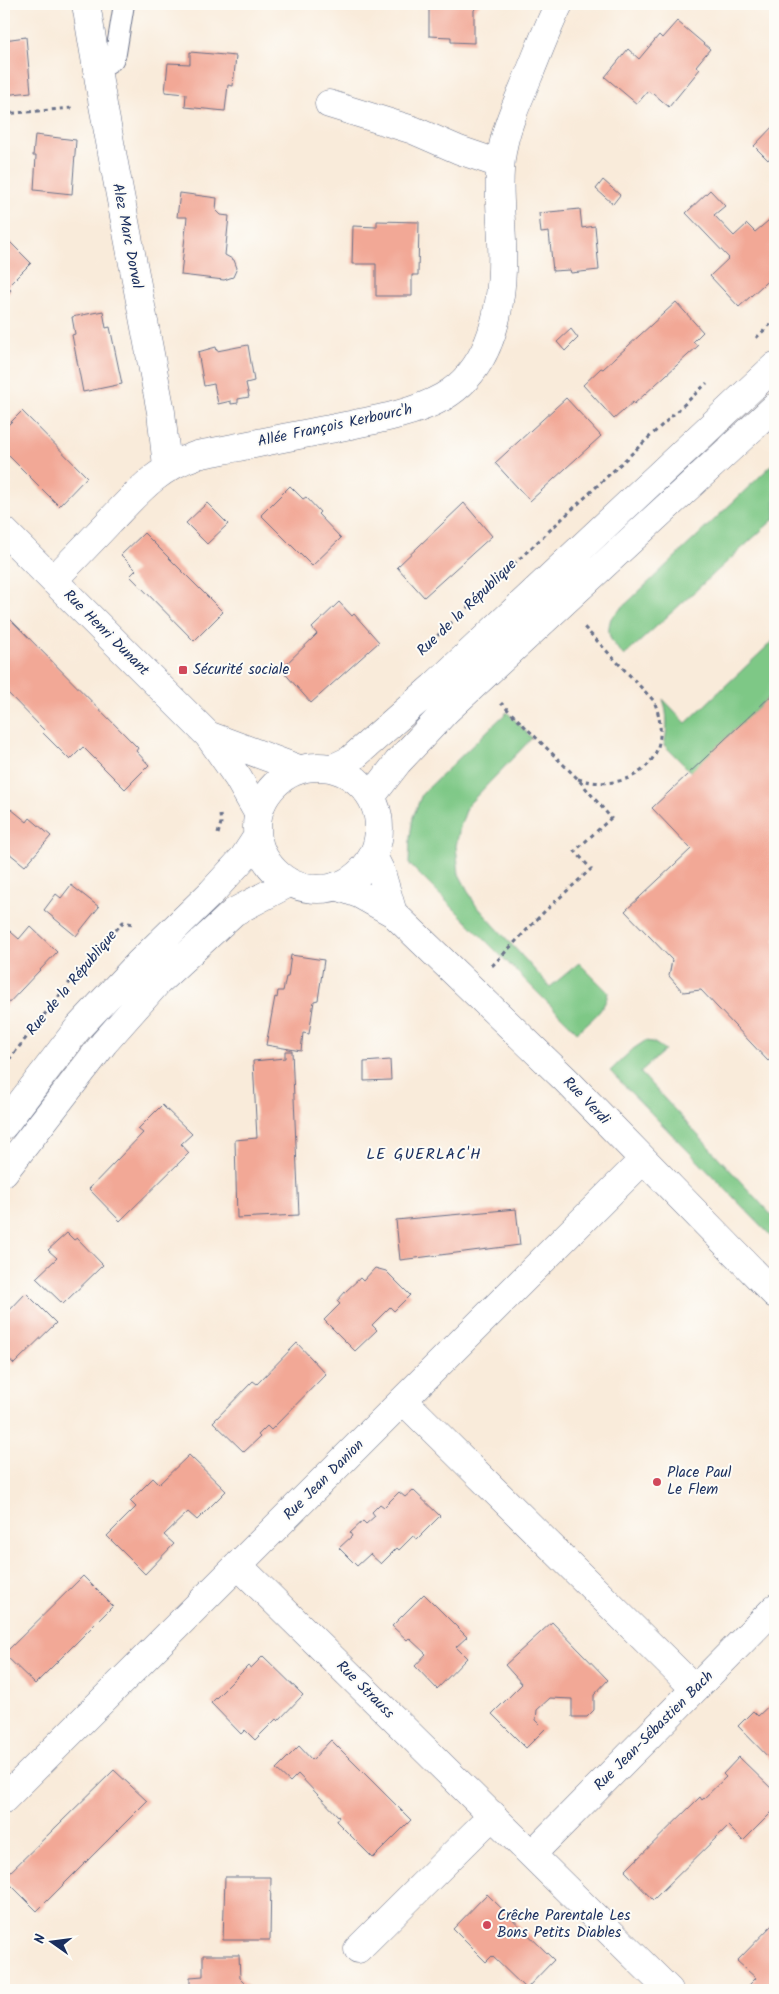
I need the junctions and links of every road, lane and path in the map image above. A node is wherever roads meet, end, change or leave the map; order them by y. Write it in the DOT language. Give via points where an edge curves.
graph roads {
  1 [pos="86,4"];
  2 [pos="124,4"];
  3 [pos="558,4"];
  4 [pos="97,70"];
  5 [pos="329,104"];
  6 [pos="103,105"];
  7 [pos="4,114"];
  8 [pos="500,164"];
  9 [pos="775,320"];
  10 [pos="750,343"];
  11 [pos="775,366"];
  12 [pos="710,380"];
  13 [pos="775,407"];
  14 [pos="167,467"];
  15 [pos="4,531"];
  16 [pos="53,580"];
  17 [pos="562,604"];
  18 [pos="417,655"];
  19 [pos="479,681"];
  20 [pos="208,735"];
  21 [pos="333,768"];
  22 [pos="300,769"];
  23 [pos="238,778"];
  24 [pos="578,779"];
  25 [pos="371,797"];
  26 [pos="257,825"];
  27 [pos="216,839"];
  28 [pos="373,856"];
  29 [pos="289,883"];
  30 [pos="337,886"];
  31 [pos="393,913"];
  32 [pos="136,924"];
  33 [pos="470,988"];
  34 [pos="4,1066"];
  35 [pos="4,1125"];
  36 [pos="643,1160"];
  37 [pos="4,1172"];
  38 [pos="775,1294"];
  39 [pos="403,1400"];
  40 [pos="238,1565"];
  41 [pos="775,1608"];
  42 [pos="695,1690"];
  43 [pos="4,1799"];
  44 [pos="492,1815"];
  45 [pos="532,1854"];
  46 [pos="358,1949"];
  47 [pos="669,1990"];
  1 -- 4 [label="street, Alez Marc Dorval"];
  2 -- 4 [label="lane" via="116,53 113,60"];
  3 -- 8 [label="street, Allée François Kerbourc'h" via="509,124"];
  4 -- 6 [label="street, Alez Marc Dorval"];
  5 -- 8 [label="street" via="413,130"];
  6 -- 7 [label="path"];
  6 -- 14 [label="street, Alez Marc Dorval" via="161,412"];
  8 -- 14 [label="street, Allée François Kerbourc'h" via="500,304 492,333 479,361 455,388 426,405 398,414 197,455"];
  9 -- 10 [label="path"];
  11 -- 21 [label="street" via="426,693 350,760"];
  12 -- 18 [label="path, Rue de la République"];
  13 -- 17 [label="street"];
  14 -- 16 [label="street, Allée François Kerbourc'h" via="140,489"];
  15 -- 16 [label="street, Rue Henri Dunant"];
  16 -- 20 [label="street, Rue Henri Dunant"];
  17 -- 19 [label="street"];
  17 -- 24 [label="path" via="649,695 658,711 660,724 655,754 650,763 635,775 608,784"];
  19 -- 24 [label="path"];
  19 -- 25 [label="street" via="430,727"];
  20 -- 22 [label="street, Rue Henri Dunant"];
  20 -- 23 [label="street, Rue Henri Dunant"];
  21 -- 22 [label="street" via="316,766"];
  21 -- 25 [label="street" via="348,774"];
  22 -- 26 [label="street" via="281,778 267,794"];
  23 -- 26 [label="street, Rue Henri Dunant"];
  23 -- 27 [label="path" via="218,808 221,823"];
  24 -- 33 [label="path" via="611,818 575,851 591,869"];
  25 -- 28 [label="street" via="379,832"];
  26 -- 29 [label="street" via="264,858"];
  26 -- 35 [label="street" via="244,857 80,1027"];
  28 -- 30 [label="street" via="364,869"];
  28 -- 31 [label="street, Rue Verdi"];
  29 -- 30 [label="street" via="310,889"];
  29 -- 37 [label="street" via="234,912 158,982 104,1043"];
  30 -- 31 [label="street, Rue Verdi"];
  31 -- 33 [label="street, Rue Verdi"];
  32 -- 34 [label="path, Rue de la République" via="123,922 70,982"];
  33 -- 36 [label="street, Rue Verdi"];
  36 -- 38 [label="street, Rue Verdi"];
  36 -- 39 [label="street, Rue Jean Danion"];
  39 -- 40 [label="street, Rue Jean Danion"];
  39 -- 42 [label="street"];
  40 -- 43 [label="street, Rue Jean Danion"];
  40 -- 44 [label="street, Rue Strauss"];
  41 -- 42 [label="street, Rue Jean-Sébastien Bach"];
  42 -- 45 [label="street, Rue Jean-Sébastien Bach"];
  44 -- 45 [label="street, Rue Strauss"];
  44 -- 46 [label="street"];
  45 -- 47 [label="street, Rue Strauss"];
}
